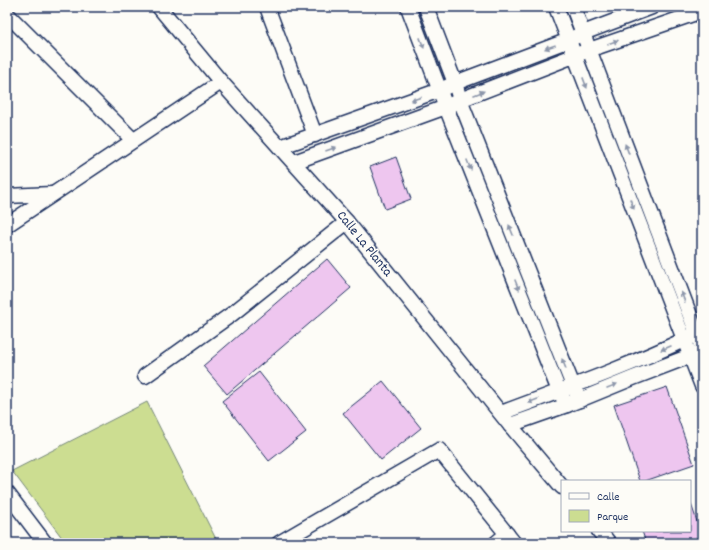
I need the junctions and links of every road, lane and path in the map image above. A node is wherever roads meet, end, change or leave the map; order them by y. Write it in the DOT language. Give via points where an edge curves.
graph roads {
  1 [pos="158,7"];
  2 [pos="267,7"];
  3 [pos="408,7"];
  4 [pos="426,7"];
  5 [pos="556,7"];
  6 [pos="573,7"];
  7 [pos="652,7"];
  8 [pos="702,11"];
  9 [pos="7,14"];
  10 [pos="583,33"];
  11 [pos="569,40"];
  12 [pos="589,50"];
  13 [pos="575,56"];
  14 [pos="221,82"];
  15 [pos="455,83"];
  16 [pos="440,90"];
  17 [pos="460,100"];
  18 [pos="446,107"];
  19 [pos="315,135"];
  20 [pos="133,140"];
  21 [pos="280,147"];
  22 [pos="294,162"];
  23 [pos="53,194"];
  24 [pos="7,196"];
  25 [pos="347,222"];
  26 [pos="7,225"];
  27 [pos="700,338"];
  28 [pos="684,340"];
  29 [pos="696,354"];
  30 [pos="145,376"];
  31 [pos="573,386"];
  32 [pos="702,386"];
  33 [pos="560,391"];
  34 [pos="573,402"];
  35 [pos="500,413"];
  36 [pos="510,425"];
  37 [pos="561,486"];
  38 [pos="7,493"];
  39 [pos="600,532"];
  40 [pos="511,538"];
  41 [pos="45,543"];
  42 [pos="279,543"];
  43 [pos="496,543"];
  44 [pos="609,543"];
  1 -- 14 [label="street, Calle La Planta"];
  2 -- 19 [label="street"];
  3 -- 16 [label="street, one-way"];
  4 -- 15 [label="street"];
  5 -- 11 [label="street"];
  6 -- 10 [label="street"];
  7 -- 10 [label="street"];
  12 -- 8 [label="street, one-way"];
  9 -- 20 [label="street"];
  10 -- 11 [label="street"];
  10 -- 12 [label="street"];
  11 -- 13 [label="street"];
  11 -- 15 [label="street, one-way"];
  12 -- 13 [label="street"];
  27 -- 12 [label="street, one-way"];
  17 -- 13 [label="street, one-way"];
  13 -- 28 [label="street, one-way"];
  14 -- 20 [label="street"];
  14 -- 21 [label="street, Calle La Planta"];
  15 -- 16 [label="street"];
  15 -- 17 [label="street"];
  16 -- 18 [label="street"];
  16 -- 19 [label="street, one-way"];
  17 -- 18 [label="street"];
  31 -- 17 [label="street, one-way"];
  22 -- 18 [label="street, one-way"];
  18 -- 33 [label="street, one-way"];
  19 -- 21 [label="street"];
  20 -- 23 [label="street"];
  21 -- 22 [label="street, Calle La Planta"];
  22 -- 25 [label="street, Calle La Planta"];
  23 -- 24 [label="street"];
  23 -- 26 [label="street"];
  25 -- 30 [label="street" via="232,314"];
  25 -- 35 [label="street, Calle La Planta"];
  27 -- 28 [label="street"];
  28 -- 29 [label="street"];
  28 -- 31 [label="street, one-way"];
  29 -- 32 [label="street"];
  34 -- 29 [label="street, one-way"];
  31 -- 33 [label="street"];
  31 -- 34 [label="street"];
  33 -- 34 [label="street"];
  33 -- 35 [label="street, one-way"];
  34 -- 36 [label="street"];
  35 -- 36 [label="street, Calle La Planta"];
  36 -- 37 [label="street, Calle La Planta"];
  38 -- 41 [label="street"];
  39 -- 44 [label="street"];
  40 -- 42 [label="street" via="439,450"];
  40 -- 43 [label="street"];
}
